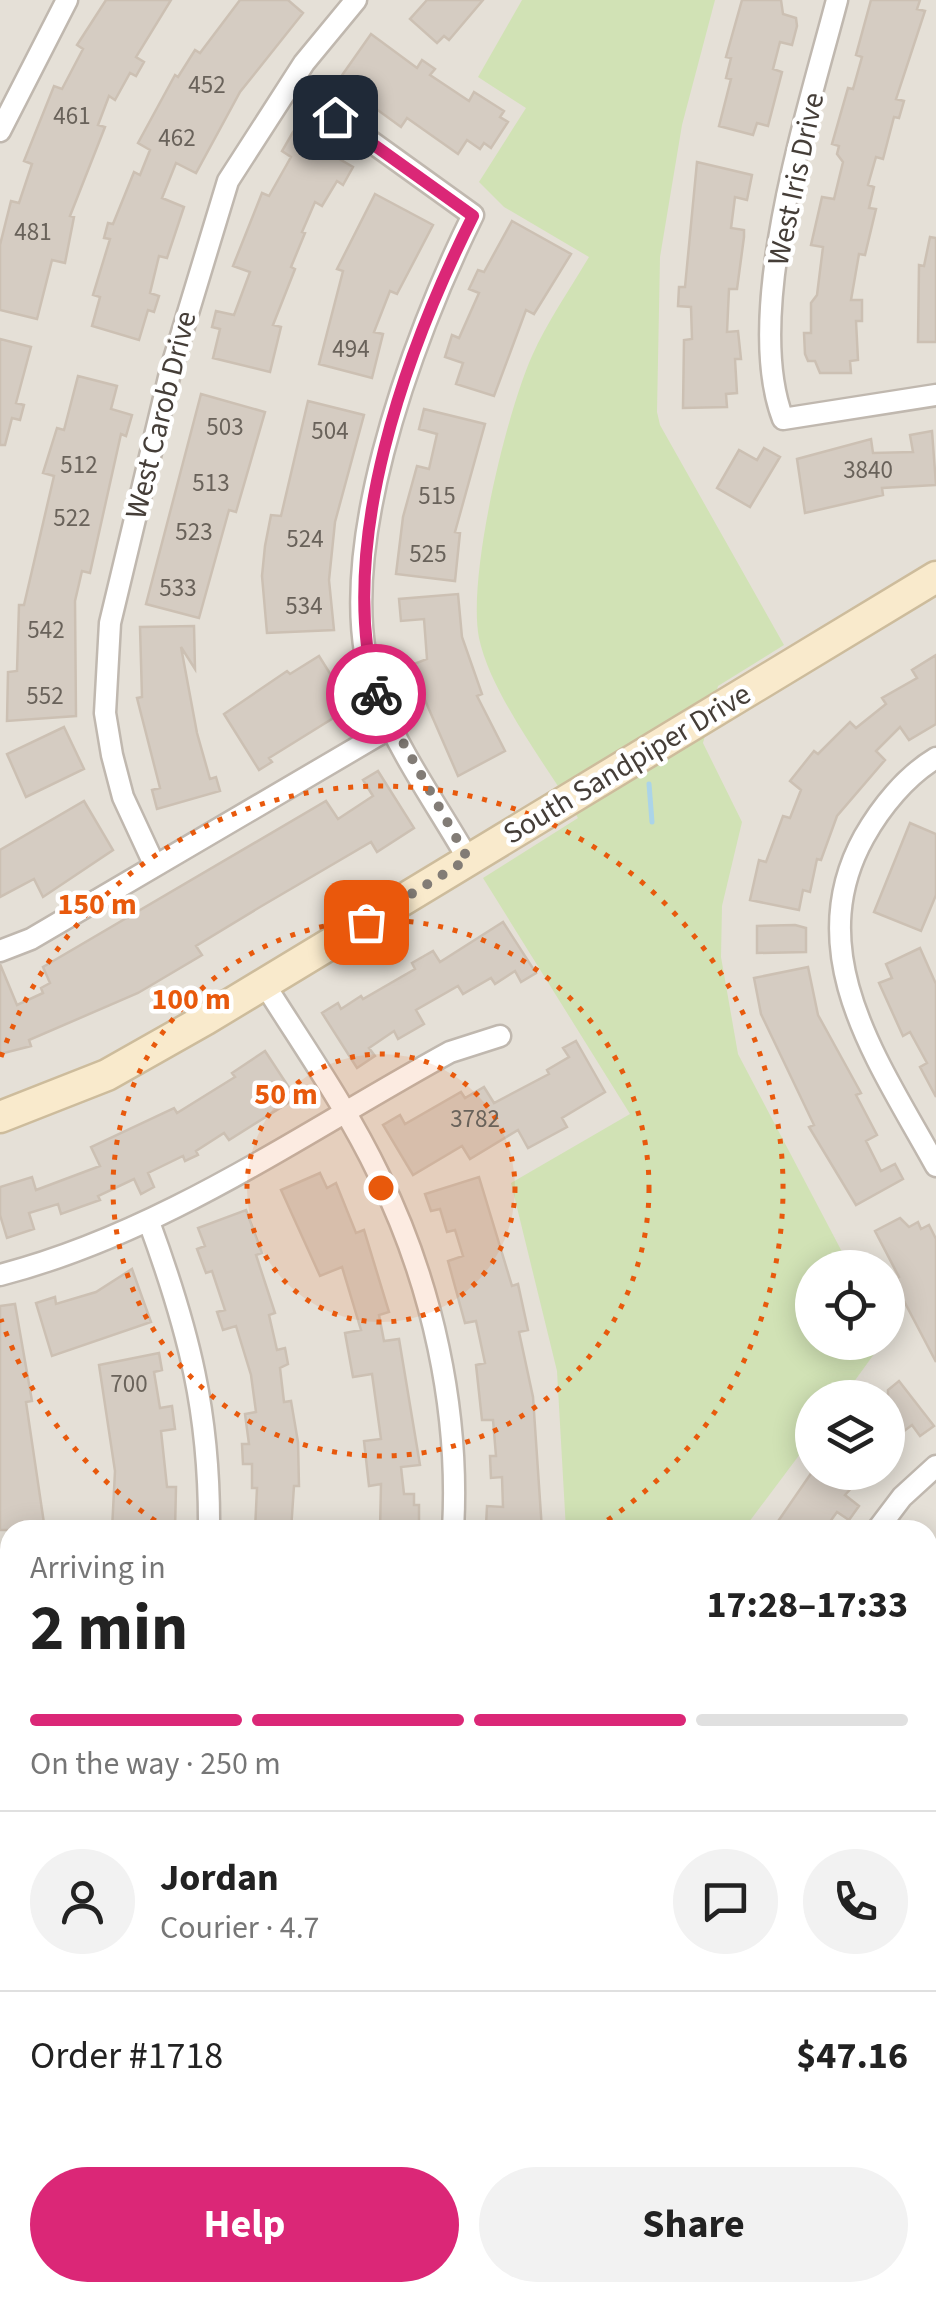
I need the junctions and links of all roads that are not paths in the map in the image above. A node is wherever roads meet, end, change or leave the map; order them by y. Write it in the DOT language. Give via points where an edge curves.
graph roads {
  1 [pos="68,0"];
  2 [pos="356,0"];
  3 [pos="837,0"];
  4 [pos="291,84"];
  5 [pos="0,131"];
  6 [pos="936,394"];
  7 [pos="936,577"];
  8 [pos="392,726"];
  9 [pos="936,758"];
  10 [pos="468,859"];
  11 [pos="155,866"];
  12 [pos="0,950"];
  13 [pos="265,985"];
  14 [pos="500,1036"];
  15 [pos="344,1110"];
  16 [pos="0,1118"];
  17 [pos="936,1166"];
  18 [pos="149,1222"];
  19 [pos="0,1275"];
  20 [pos="936,1466"];
  21 [pos="208,1520"];
  22 [pos="453,1520"];
  23 [pos="884,1520"];
  1 -- 5 [label="street"];
  2 -- 4 [label="street, West Carob Drive"];
  3 -- 6 [label="street, West Iris Drive" via="775,268 773,368 784,419"];
  4 -- 8 [label="street" via="473,216 422,324 368,525 364,640 377,698"];
  4 -- 11 [label="street, West Carob Drive" via="228,181 213,220 110,622 105,686 112,755"];
  7 -- 10 [label="street, South Sandpiper Drive"];
  8 -- 10 [label="street"];
  8 -- 11 [label="street"];
  9 -- 17 [label="street" via="872,822 846,881 838,927 849,999"];
  10 -- 13 [label="street, South Sandpiper Drive"];
  11 -- 12 [label="street" via="32,939"];
  13 -- 15 [label="street"];
  13 -- 16 [label="street, South Sandpiper Drive" via="108,1075"];
  14 -- 15 [label="street" via="450,1052"];
  15 -- 18 [label="street"];
  15 -- 22 [label="street" via="379,1174 425,1297 454,1431"];
  18 -- 19 [label="street"];
  18 -- 21 [label="street" via="196,1370 206,1431"];
  20 -- 23 [label="street"];
}
